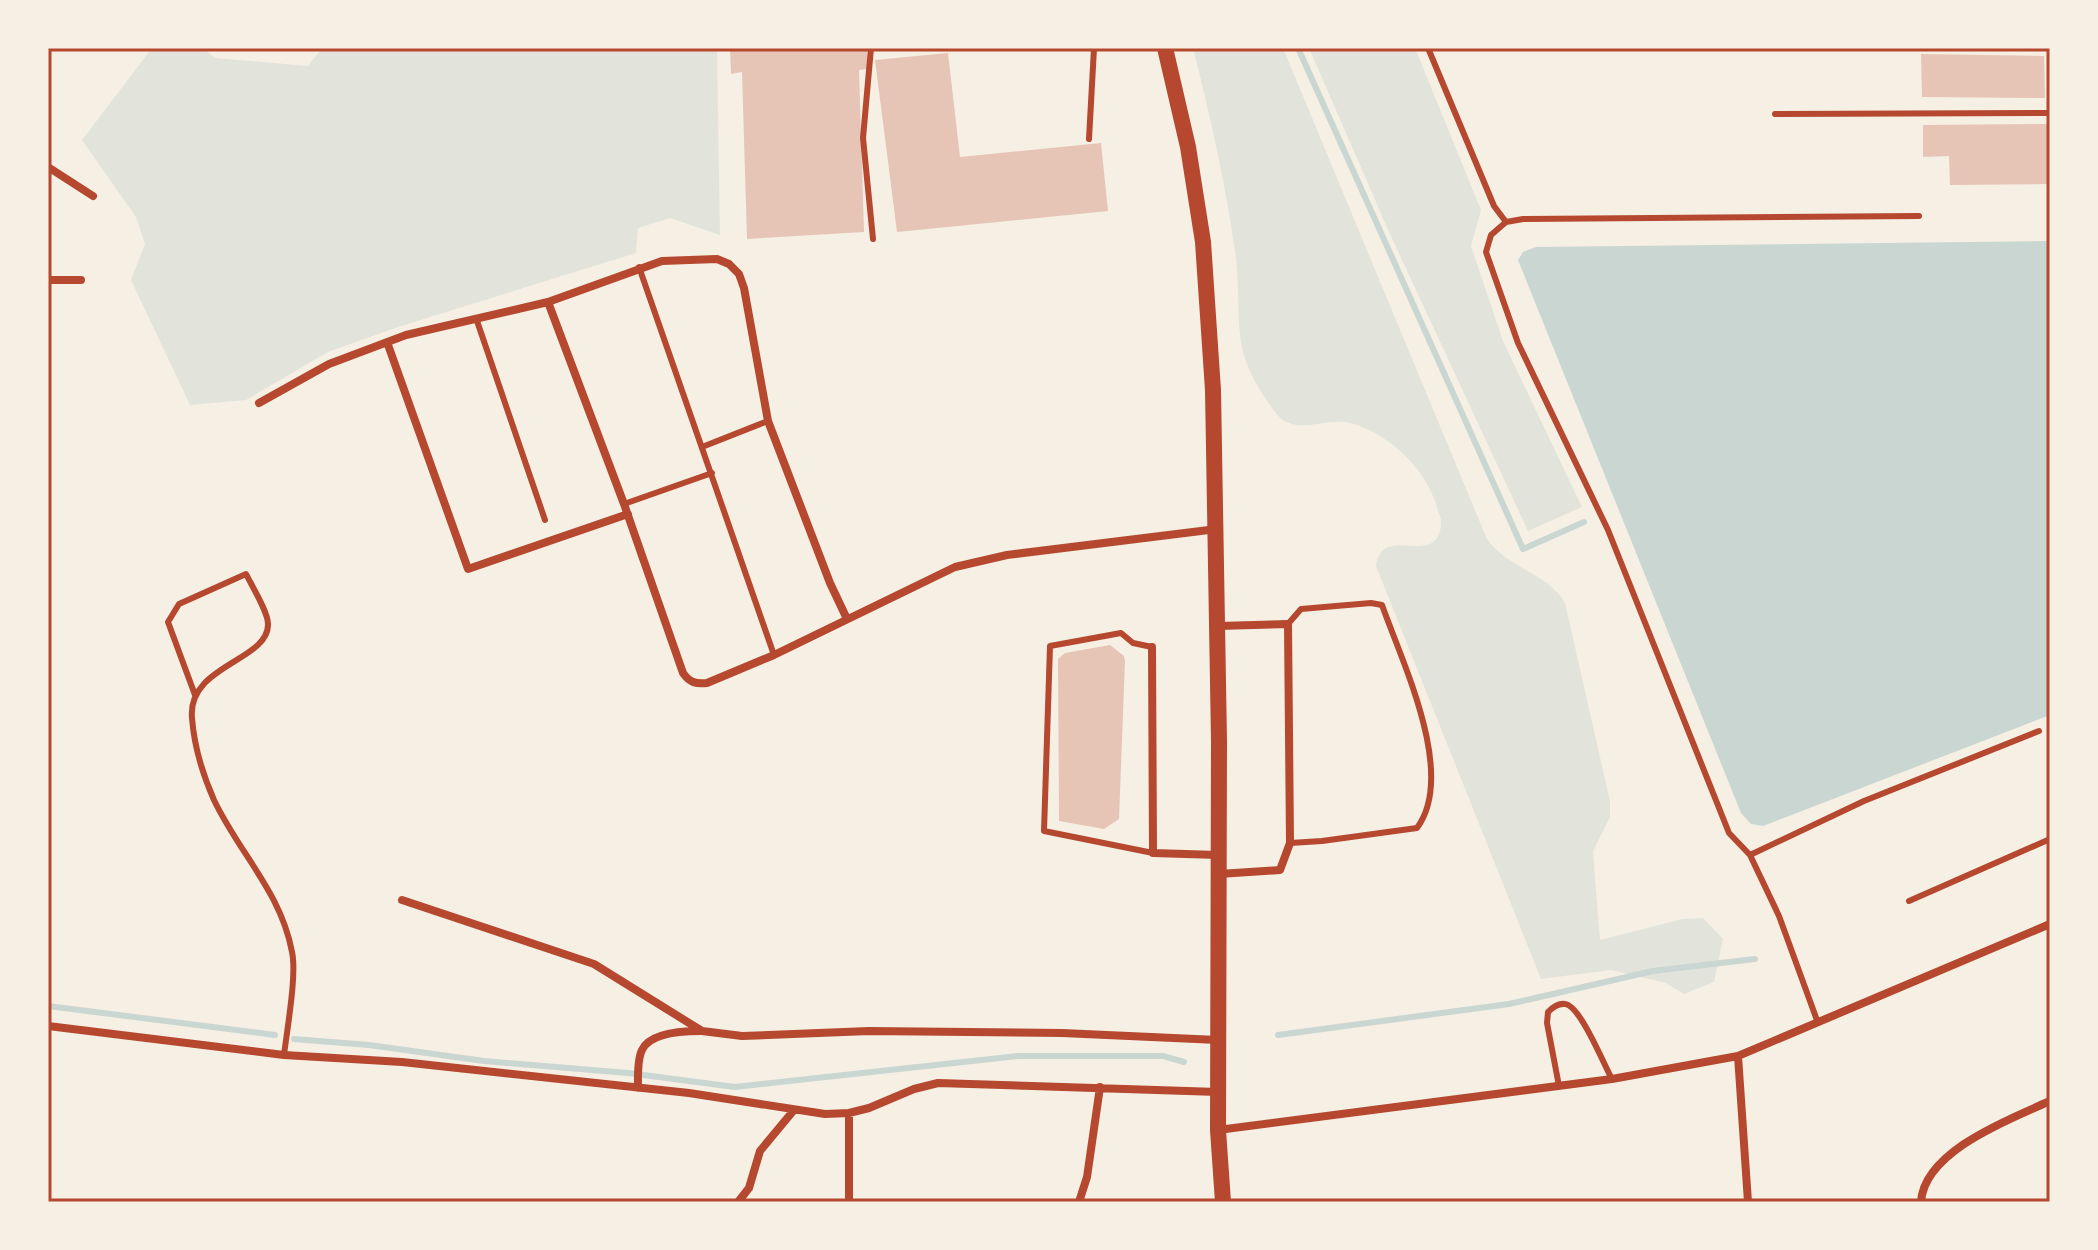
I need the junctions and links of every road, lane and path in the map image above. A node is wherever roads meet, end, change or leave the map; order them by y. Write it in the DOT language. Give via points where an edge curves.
graph roads {
  1 [pos="871,48"];
  2 [pos="1094,48"];
  3 [pos="1165,48"];
  4 [pos="1428,48"];
  5 [pos="2050,113"];
  6 [pos="1775,114"];
  7 [pos="1089,139"];
  8 [pos="48,167"];
  9 [pos="93,196"];
  10 [pos="1919,216"];
  11 [pos="1506,222"];
  12 [pos="873,239"];
  13 [pos="639,267"];
  14 [pos="48,280"];
  15 [pos="81,280"];
  16 [pos="548,302"];
  17 [pos="476,318"];
  18 [pos="387,342"];
  19 [pos="259,403"];
  20 [pos="768,421"];
  21 [pos="702,447"];
  22 [pos="712,473"];
  23 [pos="624,504"];
  24 [pos="628,514"];
  25 [pos="545,520"];
  26 [pos="1217,529"];
  27 [pos="847,619"];
  28 [pos="1288,624"];
  29 [pos="1218,626"];
  30 [pos="1152,647"];
  31 [pos="774,655"];
  32 [pos="195,695"];
  33 [pos="2039,731"];
  34 [pos="2050,839"];
  35 [pos="1290,843"];
  36 [pos="1153,853"];
  37 [pos="1219,855"];
  38 [pos="1750,855"];
  39 [pos="1219,874"];
  40 [pos="402,900"];
  41 [pos="1909,901"];
  42 [pos="2050,924"];
  43 [pos="1818,1023"];
  44 [pos="48,1026"];
  45 [pos="702,1031"];
  46 [pos="1218,1040"];
  47 [pos="284,1055"];
  48 [pos="1738,1056"];
  49 [pos="1612,1079"];
  50 [pos="638,1085"];
  51 [pos="1559,1086"];
  52 [pos="1100,1087"];
  53 [pos="1218,1092"];
  54 [pos="2050,1101"];
  55 [pos="794,1110"];
  56 [pos="849,1113"];
  57 [pos="1218,1130"];
  58 [pos="738,1202"];
  59 [pos="849,1202"];
  60 [pos="1079,1202"];
  61 [pos="1223,1202"];
  62 [pos="1748,1202"];
  63 [pos="1921,1202"];
  1 -- 12 [label="lane" via="863,138"];
  2 -- 7 [label="lane"];
  3 -- 26 [label="main road" via="1203,242"];
  4 -- 11 [label="lane" via="1494,206"];
  5 -- 6 [label="lane"];
  8 -- 9 [label="street"];
  10 -- 11 [label="lane"];
  11 -- 38 [label="lane" via="1491,235 1486,252 1518,343 1608,530 1729,833"];
  13 -- 16 [label="street"];
  13 -- 20 [label="street" via="717,259 739,274"];
  13 -- 21 [label="lane"];
  14 -- 15 [label="street"];
  16 -- 17 [label="street"];
  16 -- 23 [label="street"];
  17 -- 18 [label="street"];
  17 -- 25 [label="lane"];
  18 -- 19 [label="street" via="329,364"];
  18 -- 24 [label="street" via="468,569"];
  20 -- 21 [label="lane"];
  20 -- 27 [label="street"];
  21 -- 22 [label="lane"];
  22 -- 23 [label="lane"];
  22 -- 31 [label="lane"];
  23 -- 24 [label="street"];
  24 -- 31 [label="street" via="688,681 707,683"];
  26 -- 27 [label="street" via="1007,555 955,567"];
  26 -- 29 [label="main road"];
  27 -- 31 [label="street"];
  28 -- 29 [label="street"];
  28 -- 35 [label="street"];
  28 -- 35 [label="lane" via="1301,609 1382,605 1427,732 1431,769 1426,815 1417,828"];
  29 -- 37 [label="main road"];
  30 -- 36 [label="street"];
  30 -- 36 [label="lane" via="1133,643 1121,633 1050,646 1044,831"];
  32 -- 32 [label="lane" via="168,622 179,604 246,574 269,623 266,636 215,673"];
  32 -- 47 [label="lane" via="191,715 201,765 215,802 274,896 293,954"];
  33 -- 38 [label="lane" via="1864,801"];
  34 -- 41 [label="lane"];
  35 -- 39 [label="street" via="1280,870"];
  36 -- 37 [label="street"];
  37 -- 39 [label="main road"];
  38 -- 43 [label="lane"];
  39 -- 46 [label="main road"];
  40 -- 45 [label="street" via="594,964"];
  42 -- 43 [label="street"];
  43 -- 48 [label="street"];
  44 -- 47 [label="street"];
  45 -- 46 [label="street" via="742,1036 869,1031"];
  45 -- 50 [label="street" via="659,1037 642,1049"];
  46 -- 53 [label="main road"];
  47 -- 50 [label="street"];
  48 -- 49 [label="street"];
  48 -- 62 [label="street"];
  49 -- 51 [label="street"];
  49 -- 51 [label="lane" via="1580,1017 1565,1004 1548,1012 1547,1023"];
  50 -- 55 [label="street"];
  51 -- 57 [label="street"];
  52 -- 53 [label="street"];
  52 -- 56 [label="street" via="938,1083"];
  52 -- 60 [label="street"];
  53 -- 57 [label="main road"];
  54 -- 63 [label="street" via="1948,1156 1932,1173"];
  55 -- 56 [label="street"];
  55 -- 58 [label="street" via="760,1151 749,1188"];
  56 -- 59 [label="street"];
  57 -- 61 [label="main road"];
}
